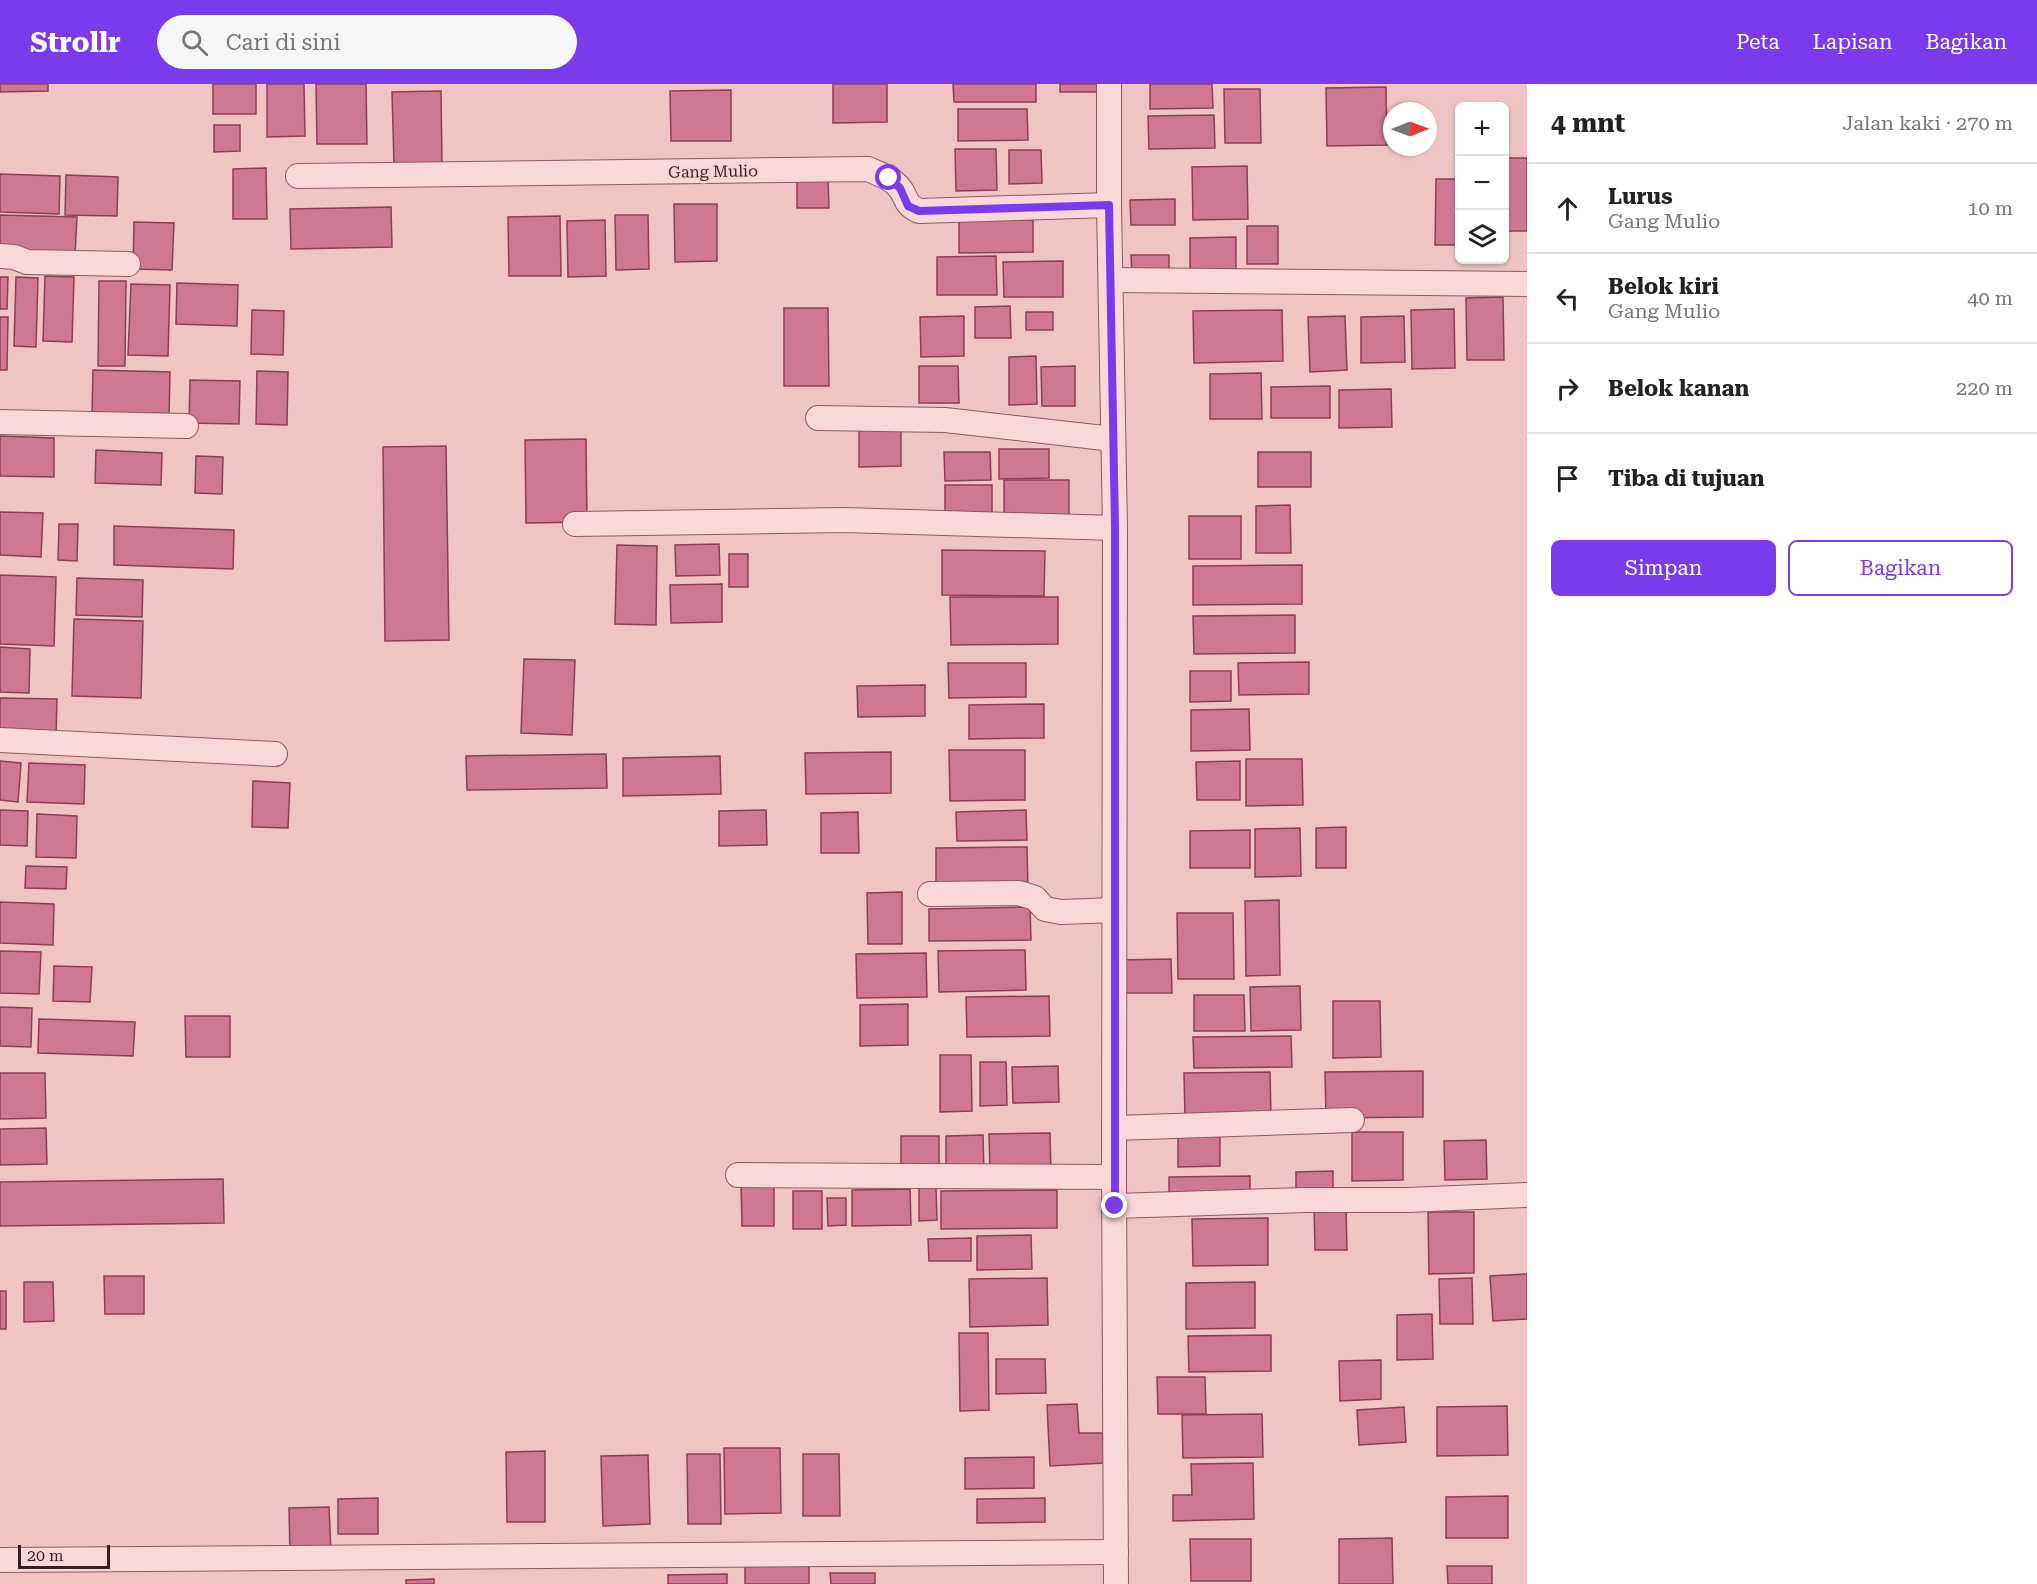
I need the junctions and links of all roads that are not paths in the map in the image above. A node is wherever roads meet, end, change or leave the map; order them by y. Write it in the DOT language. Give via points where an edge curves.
graph roads {
  1 [pos="1109,84"];
  2 [pos="298,176"];
  3 [pos="1109,205"];
  4 [pos="0,256"];
  5 [pos="128,264"];
  6 [pos="1111,280"];
  7 [pos="1527,284"];
  8 [pos="818,418"];
  9 [pos="0,422"];
  10 [pos="186,426"];
  11 [pos="1113,439"];
  12 [pos="575,524"];
  13 [pos="1115,528"];
  14 [pos="0,740"];
  15 [pos="275,754"];
  16 [pos="930,894"];
  17 [pos="1114,910"];
  18 [pos="1352,1120"];
  19 [pos="1114,1128"];
  20 [pos="738,1175"];
  21 [pos="1114,1177"];
  22 [pos="1527,1195"];
  23 [pos="1115,1206"];
  24 [pos="1116,1552"];
  25 [pos="0,1560"];
  26 [pos="1116,1584"];
  1 -- 3 [label="street"];
  2 -- 3 [label="street, Gang Mulio" via="868,169 889,178 900,188 908,206 919,211"];
  3 -- 6 [label="street"];
  4 -- 5 [label="street" via="34,262"];
  6 -- 7 [label="street"];
  6 -- 11 [label="street"];
  8 -- 11 [label="street" via="945,420"];
  9 -- 10 [label="street"];
  11 -- 13 [label="street"];
  12 -- 13 [label="street" via="844,520"];
  13 -- 17 [label="street"];
  14 -- 15 [label="street"];
  16 -- 17 [label="street" via="1019,893 1035,898 1045,909 1061,912"];
  17 -- 19 [label="street"];
  18 -- 19 [label="street"];
  19 -- 21 [label="street"];
  20 -- 21 [label="street"];
  21 -- 23 [label="street"];
  22 -- 23 [label="street"];
  23 -- 24 [label="street"];
  24 -- 25 [label="street"];
  24 -- 26 [label="street"];
}
